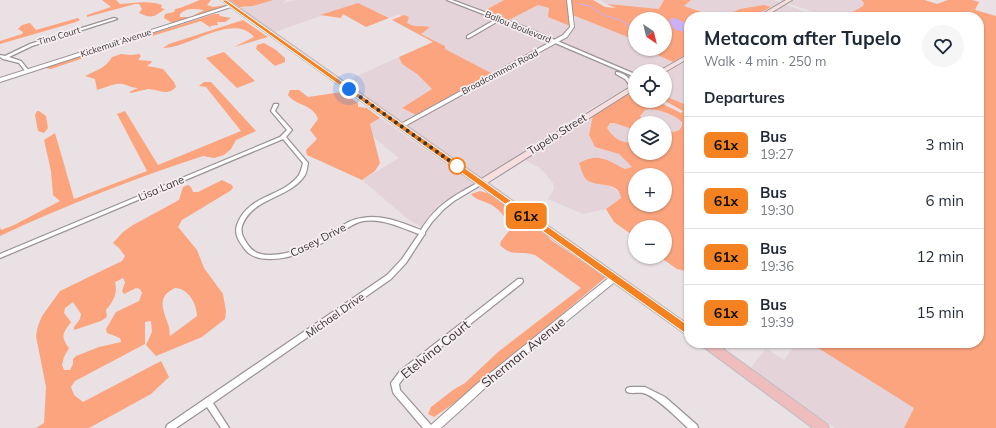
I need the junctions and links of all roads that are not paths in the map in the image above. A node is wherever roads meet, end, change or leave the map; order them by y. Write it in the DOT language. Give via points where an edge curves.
graph roads {
  1 [pos="224,0"];
  2 [pos="449,0"];
  3 [pos="569,0"];
  4 [pos="790,0"];
  5 [pos="232,6"];
  6 [pos="769,12"];
  7 [pos="499,18"];
  8 [pos="115,19"];
  9 [pos="468,37"];
  10 [pos="555,42"];
  11 [pos="564,46"];
  12 [pos="2,57"];
  13 [pos="684,59"];
  14 [pos="672,65"];
  15 [pos="27,71"];
  16 [pos="628,73"];
  17 [pos="0,80"];
  18 [pos="628,80"];
  19 [pos="628,90"];
  20 [pos="276,106"];
  21 [pos="400,126"];
  22 [pos="283,137"];
  23 [pos="481,183"];
  24 [pos="423,233"];
  25 [pos="0,256"];
  26 [pos="614,278"];
  27 [pos="520,281"];
  28 [pos="684,327"];
  29 [pos="721,348"];
  30 [pos="630,390"];
  31 [pos="208,402"];
  32 [pos="170,428"];
  33 [pos="225,428"];
  34 [pos="428,428"];
  35 [pos="434,428"];
  36 [pos="694,428"];
  37 [pos="823,428"];
  1 -- 5 [label="main road"];
  2 -- 7 [label="street, Ballou Boulevard"];
  3 -- 10 [label="street, Broadcommon Road" via="572,28 568,34"];
  4 -- 6 [label="main road"];
  5 -- 15 [label="street, Kickemuit Avenue"];
  5 -- 21 [label="main road"];
  7 -- 9 [label="street"];
  7 -- 10 [label="street, Ballou Boulevard"];
  8 -- 12 [label="street, Tina Court" via="27,46"];
  10 -- 11 [label="street, Ballou Boulevard"];
  10 -- 21 [label="street, Broadcommon Road"];
  11 -- 16 [label="street, Ballou Boulevard"];
  11 -- 18 [label="street, Ballou Boulevard"];
  12 -- 15 [label="street" via="20,62"];
  13 -- 14 [label="main road"];
  15 -- 17 [label="street, Kickemuit Avenue"];
  19 -- 23 [label="main road, Tupelo Street"];
  20 -- 22 [label="street" via="273,111 290,130"];
  21 -- 23 [label="main road"];
  22 -- 24 [label="street, Casey Drive" via="306,162 305,169 294,183 244,214 239,236 249,251 260,257 290,256 353,222 364,219 386,220"];
  22 -- 25 [label="street, Lisa Lane"];
  23 -- 24 [label="street, Michael Drive" via="446,203 435,214"];
  23 -- 26 [label="main road"];
  24 -- 31 [label="street, Michael Drive" via="404,263 389,277"];
  26 -- 28 [label="main road"];
  26 -- 35 [label="street, Sherman Avenue" via="481,386"];
  27 -- 34 [label="street, Etelvina Court" via="403,373 395,383 397,392"];
  29 -- 37 [label="main road"];
  30 -- 36 [label="street" via="645,390 662,399"];
  31 -- 32 [label="street, Michael Drive"];
  31 -- 33 [label="street"];
}
